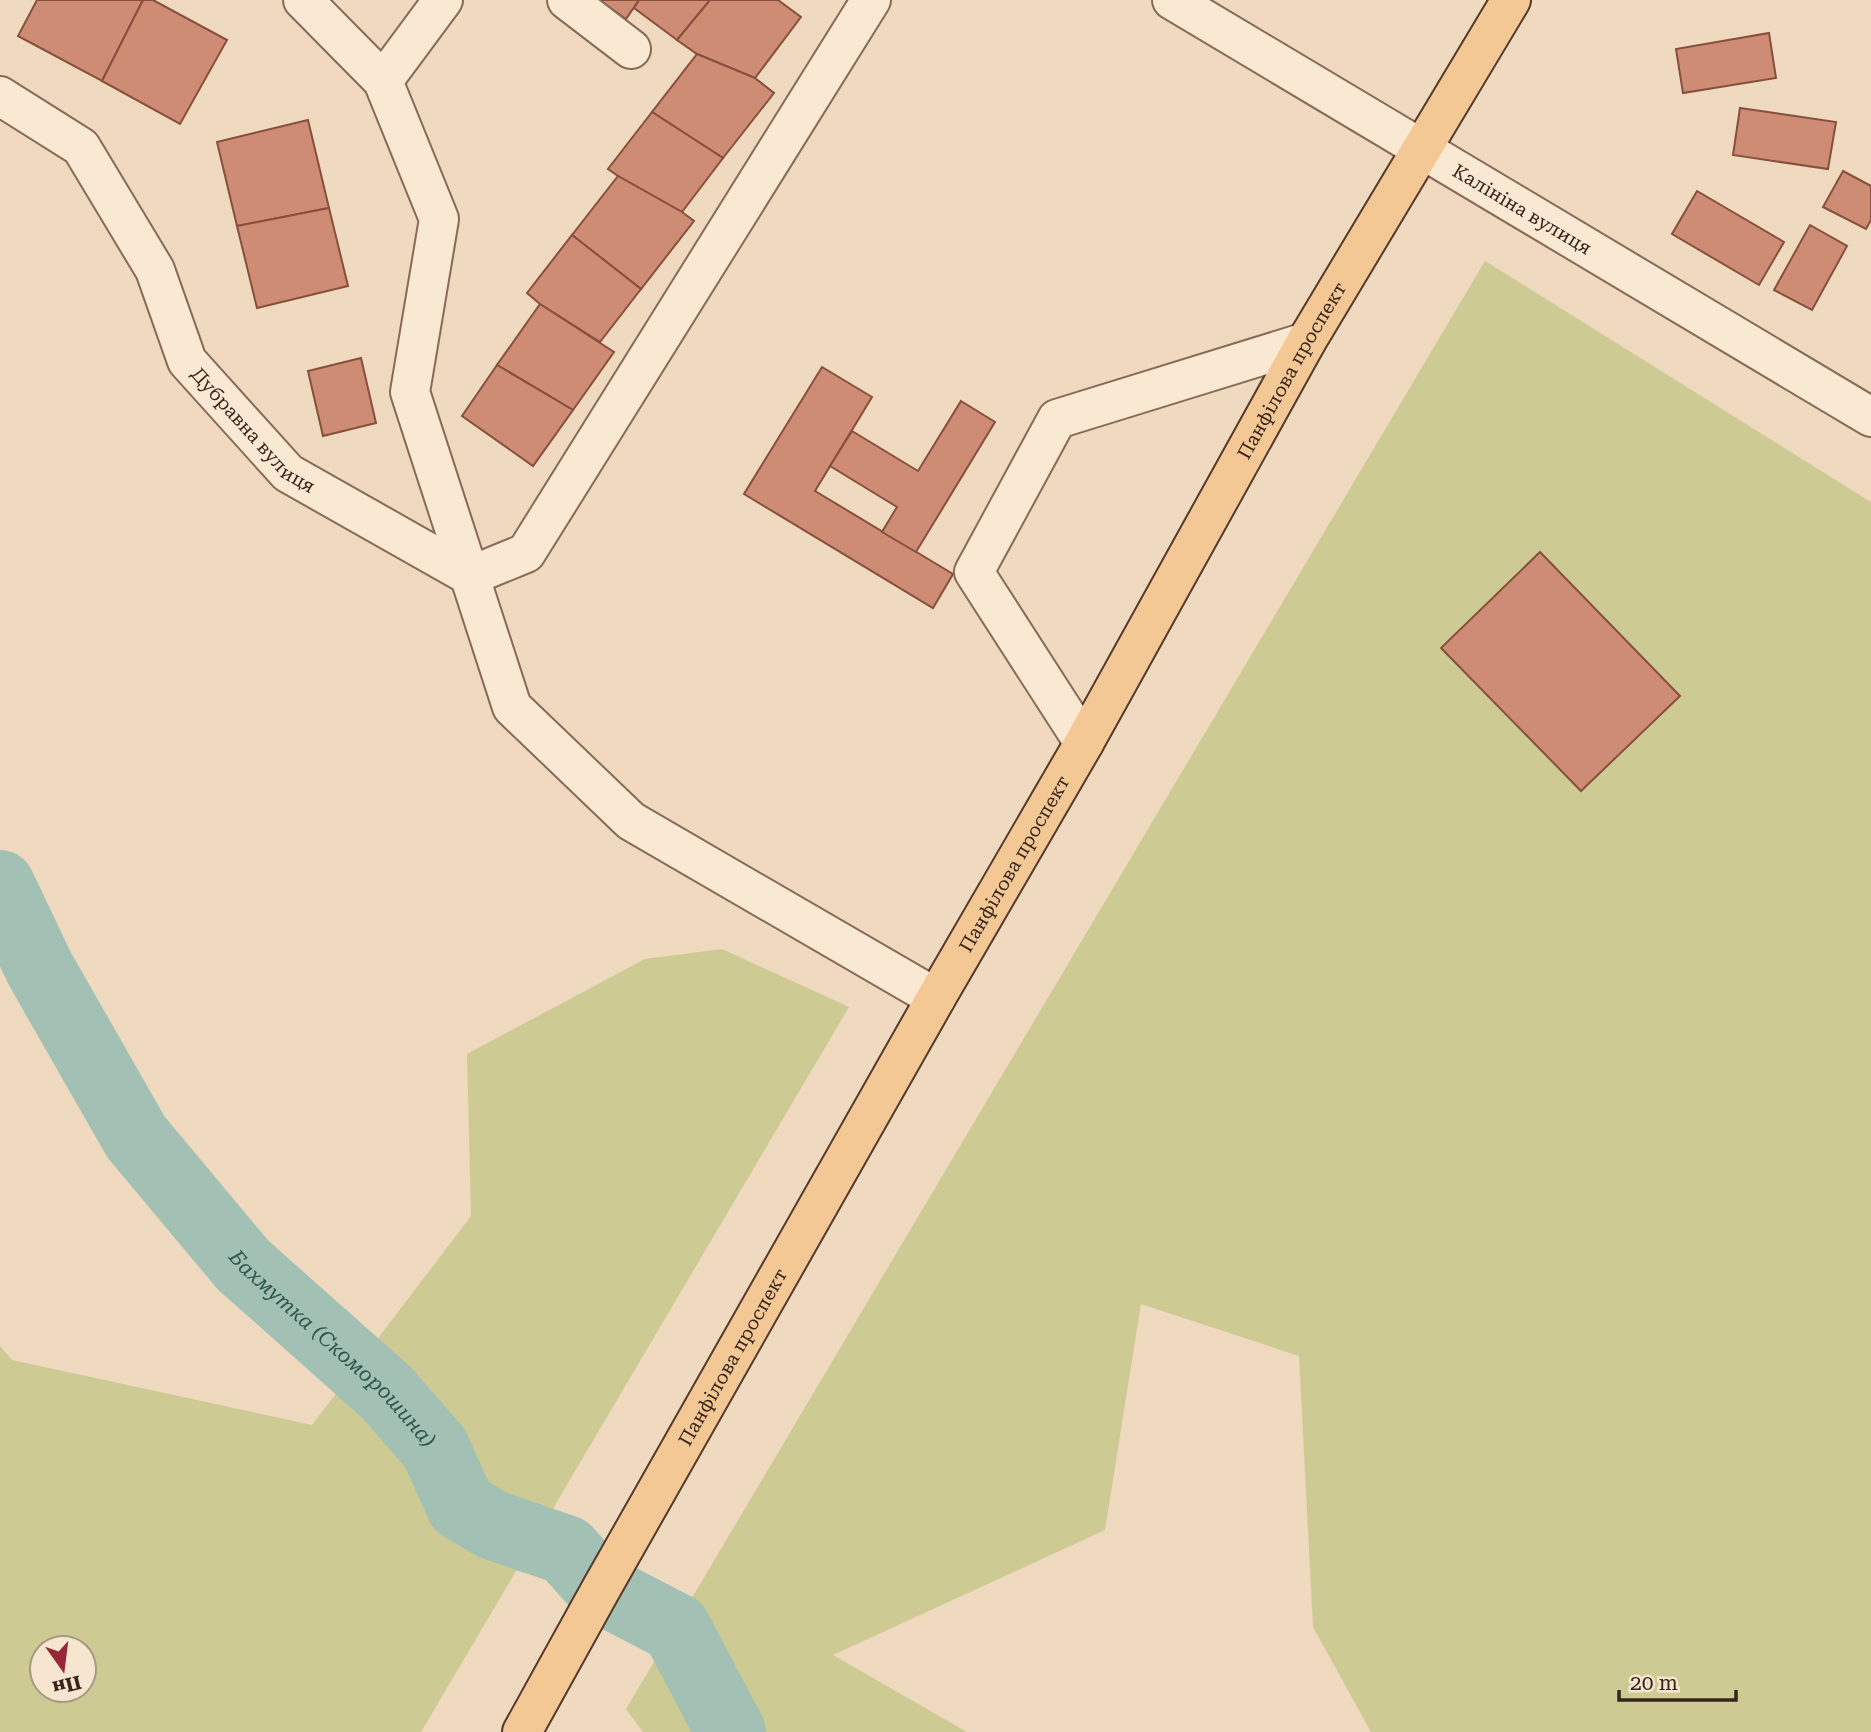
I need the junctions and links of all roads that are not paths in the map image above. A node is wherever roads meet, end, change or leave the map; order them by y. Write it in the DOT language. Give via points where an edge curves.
graph roads {
  1 [pos="303,0"];
  2 [pos="443,0"];
  3 [pos="566,0"];
  4 [pos="871,0"];
  5 [pos="1172,0"];
  6 [pos="1511,0"];
  7 [pos="631,49"];
  8 [pos="383,81"];
  9 [pos="0,96"];
  10 [pos="1422,149"];
  11 [pos="1306,342"];
  12 [pos="1871,417"];
  13 [pos="470,576"];
  14 [pos="1084,743"];
  15 [pos="936,999"];
  16 [pos="522,1732"];
  1 -- 8 [label="street"];
  2 -- 8 [label="street"];
  3 -- 7 [label="street"];
  4 -- 13 [label="street" via="526,554"];
  5 -- 10 [label="street, Калініна вулиця"];
  6 -- 10 [label="main road, Панфілова проспект"];
  8 -- 13 [label="street" via="439,219 410,392"];
  9 -- 13 [label="street, Дубравна вулиця" via="80,147 155,270 187,361 288,473"];
  10 -- 11 [label="main road, Панфілова проспект"];
  10 -- 12 [label="street, Калініна вулиця"];
  11 -- 14 [label="main road, Панфілова проспект"];
  11 -- 14 [label="street" via="1057,419 974,572"];
  13 -- 15 [label="street" via="512,707 631,821"];
  14 -- 15 [label="main road, Панфілова проспект"];
  15 -- 16 [label="main road, Панфілова проспект"];
}
